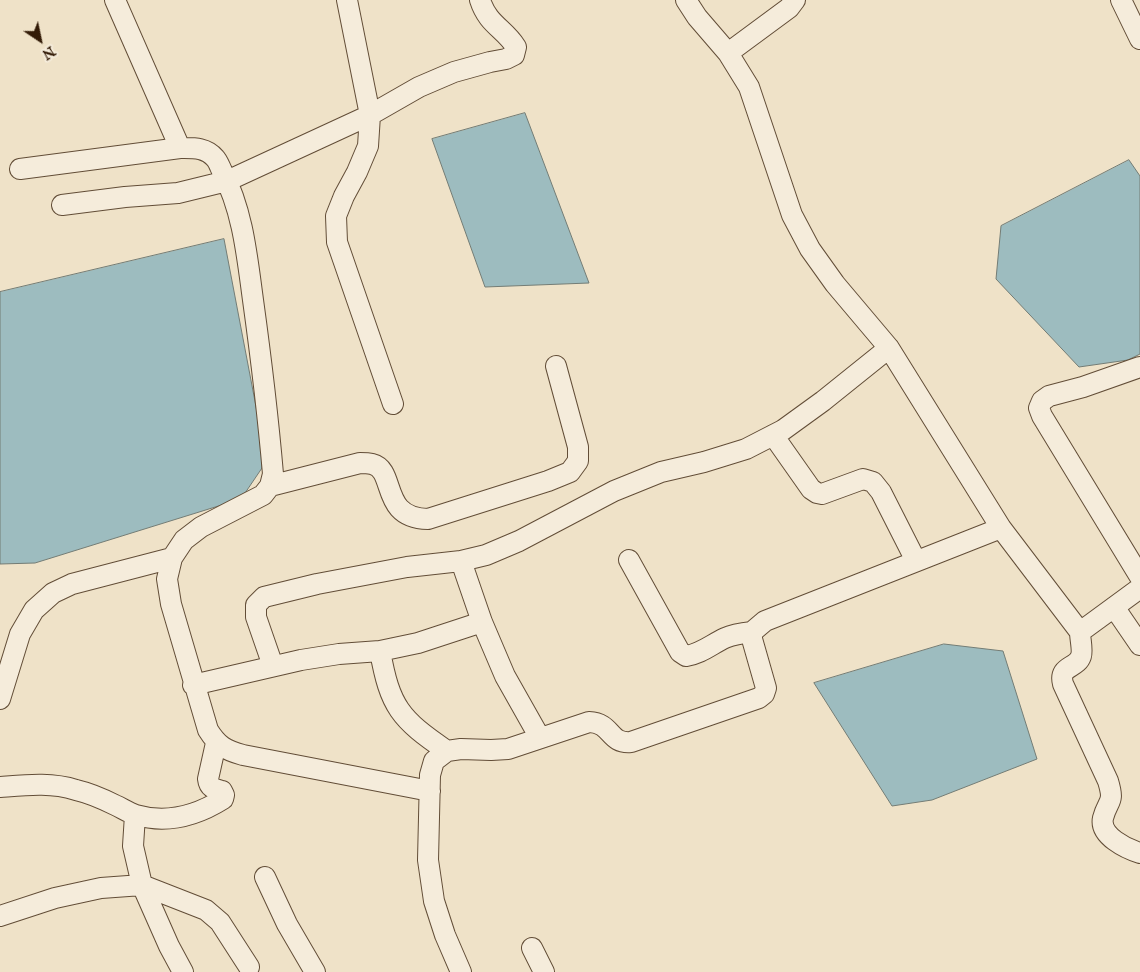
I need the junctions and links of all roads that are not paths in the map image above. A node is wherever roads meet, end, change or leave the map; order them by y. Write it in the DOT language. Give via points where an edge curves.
graph roads {
  1 [pos="115,0"];
  2 [pos="347,0"];
  3 [pos="480,0"];
  4 [pos="686,0"];
  5 [pos="795,0"];
  6 [pos="1121,0"];
  7 [pos="1140,39"];
  8 [pos="728,53"];
  9 [pos="370,115"];
  10 [pos="180,148"];
  11 [pos="20,169"];
  12 [pos="227,181"];
  13 [pos="62,205"];
  14 [pos="889,348"];
  15 [pos="556,366"];
  16 [pos="1140,367"];
  17 [pos="393,404"];
  18 [pos="773,435"];
  19 [pos="270,486"];
  20 [pos="1001,528"];
  21 [pos="172,558"];
  22 [pos="629,560"];
  23 [pos="461,561"];
  24 [pos="916,561"];
  25 [pos="1140,578"];
  26 [pos="1140,588"];
  27 [pos="1114,607"];
  28 [pos="482,622"];
  29 [pos="752,632"];
  30 [pos="1080,632"];
  31 [pos="1140,645"];
  32 [pos="380,651"];
  33 [pos="273,666"];
  34 [pos="193,685"];
  35 [pos="0,699"];
  36 [pos="540,738"];
  37 [pos="216,743"];
  38 [pos="446,751"];
  39 [pos="0,786"];
  40 [pos="430,791"];
  41 [pos="135,815"];
  42 [pos="1140,853"];
  43 [pos="265,877"];
  44 [pos="142,885"];
  45 [pos="0,916"];
  46 [pos="532,948"];
  47 [pos="246,970"];
  48 [pos="183,972"];
  49 [pos="315,972"];
  50 [pos="461,972"];
  51 [pos="544,972"];
  1 -- 10 [label="street"];
  2 -- 9 [label="street"];
  3 -- 9 [label="street" via="489,18 516,47 514,55 454,72 419,87"];
  4 -- 8 [label="street" via="696,17"];
  5 -- 8 [label="street" via="789,8"];
  6 -- 7 [label="street"];
  8 -- 14 [label="street" via="749,87 792,215 810,249"];
  9 -- 12 [label="street"];
  9 -- 17 [label="street" via="368,146 336,216 337,242"];
  10 -- 11 [label="street"];
  10 -- 12 [label="street" via="206,151 215,158"];
  12 -- 13 [label="street" via="178,193"];
  12 -- 19 [label="street" via="245,244 266,392 273,474"];
  14 -- 18 [label="street" via="823,401"];
  14 -- 20 [label="street"];
  15 -- 19 [label="street" via="578,447 578,462 570,472 428,519 402,512 380,469 373,464 360,463"];
  16 -- 25 [label="street" via="1050,396 1042,401 1039,408"];
  18 -- 23 [label="street" via="746,449 660,472 621,488 519,541"];
  18 -- 24 [label="street" via="817,493 863,479 873,482"];
  19 -- 21 [label="street" via="263,495 201,527 184,540"];
  20 -- 24 [label="street"];
  20 -- 30 [label="street"];
  21 -- 34 [label="street" via="167,579 171,604"];
  21 -- 35 [label="street" via="72,584 53,593 34,610 20,634"];
  22 -- 29 [label="street" via="680,652 686,656 738,633"];
  23 -- 28 [label="street"];
  23 -- 33 [label="street" via="407,567 264,597 256,605 256,616"];
  24 -- 29 [label="street" via="765,621"];
  26 -- 27 [label="street"];
  27 -- 30 [label="street"];
  27 -- 31 [label="street"];
  28 -- 32 [label="street" via="418,643"];
  28 -- 36 [label="street" via="505,676"];
  29 -- 36 [label="street" via="766,688 759,698 631,742 615,739 599,722 589,722"];
  30 -- 42 [label="street" via="1082,655 1064,672 1063,684 1112,792 1102,820 1104,829 1109,836"];
  32 -- 33 [label="street" via="339,654"];
  32 -- 38 [label="street" via="393,701 410,724"];
  33 -- 34 [label="street"];
  34 -- 37 [label="street" via="208,730"];
  36 -- 38 [label="street" via="508,749"];
  37 -- 40 [label="street" via="244,755"];
  37 -- 41 [label="street" via="208,778 212,788 222,791 223,799 186,817 161,820"];
  38 -- 40 [label="street" via="434,761"];
  39 -- 41 [label="street" via="52,784"];
  40 -- 50 [label="street" via="428,860 434,901"];
  41 -- 44 [label="street" via="133,846"];
  43 -- 49 [label="street"];
  44 -- 45 [label="street" via="101,888 55,898"];
  44 -- 47 [label="street" via="206,910 220,922"];
  44 -- 48 [label="street"];
  46 -- 51 [label="street"];
}
